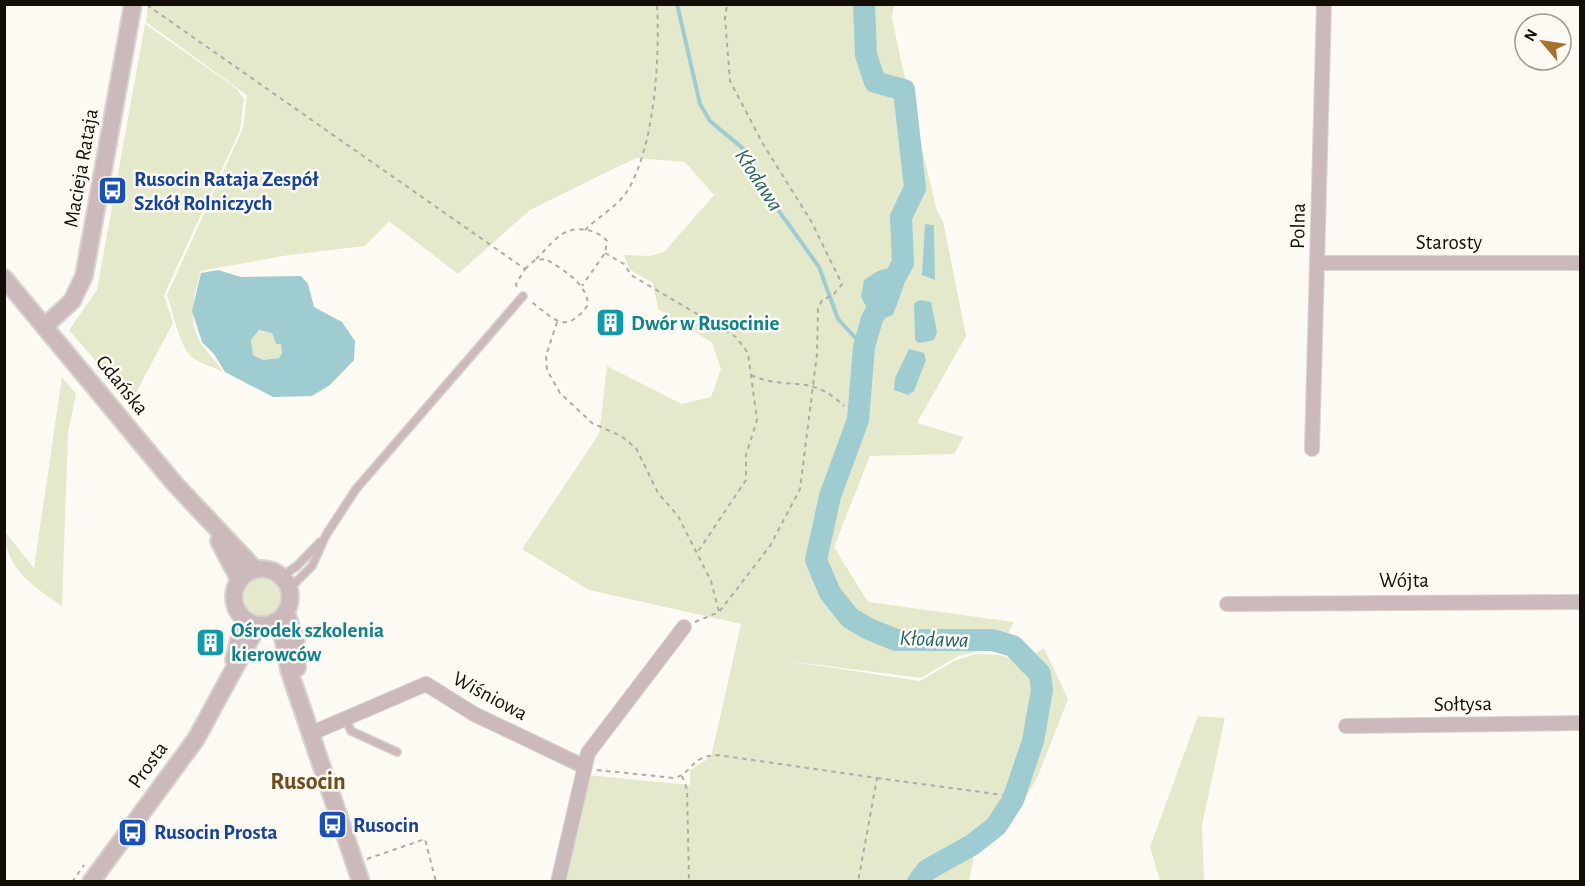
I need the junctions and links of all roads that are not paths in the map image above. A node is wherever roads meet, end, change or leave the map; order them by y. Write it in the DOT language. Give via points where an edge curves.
graph roads {
  1 [pos="1324,4"];
  2 [pos="141,5"];
  3 [pos="1318,263"];
  4 [pos="1581,263"];
  5 [pos="4,278"];
  6 [pos="523,296"];
  7 [pos="45,326"];
  8 [pos="1312,449"];
  9 [pos="206,519"];
  10 [pos="326,535"];
  11 [pos="255,569"];
  12 [pos="239,579"];
  13 [pos="286,583"];
  14 [pos="1581,602"];
  15 [pos="1227,604"];
  16 [pos="265,620"];
  17 [pos="684,627"];
  18 [pos="346,719"];
  19 [pos="1581,723"];
  20 [pos="1346,726"];
  21 [pos="312,733"];
  22 [pos="397,752"];
  23 [pos="583,766"];
  24 [pos="91,882"];
  25 [pos="361,882"];
  26 [pos="558,882"];
  1 -- 3 [label="street, Polna"];
  2 -- 7 [label="street, Macieja Rataja" via="84,276 72,301"];
  3 -- 4 [label="street, Starosty"];
  3 -- 8 [label="street, Polna"];
  5 -- 7 [label="street, Gdańska"];
  6 -- 10 [label="lane" via="356,489"];
  7 -- 9 [label="street, Gdańska"];
  9 -- 11 [label="street, Gdańska"];
  9 -- 12 [label="street, Gdańska"];
  10 -- 13 [label="lane"];
  10 -- 13 [label="lane" via="312,566"];
  11 -- 12 [label="street"];
  11 -- 13 [label="street" via="270,569"];
  12 -- 16 [label="street" via="233,600"];
  13 -- 16 [label="street" via="289,605"];
  14 -- 15 [label="street, Wójta"];
  16 -- 21 [label="street" via="296,642 298,693"];
  16 -- 24 [label="street, Prosta" via="196,739"];
  17 -- 23 [label="street" via="588,753"];
  18 -- 21 [label="street, Wiśniowa"];
  18 -- 22 [label="lane" via="351,730"];
  18 -- 23 [label="street, Wiśniowa" via="426,684 474,714"];
  19 -- 20 [label="street, Sołtysa"];
  21 -- 25 [label="street"];
  23 -- 26 [label="street"];
}
